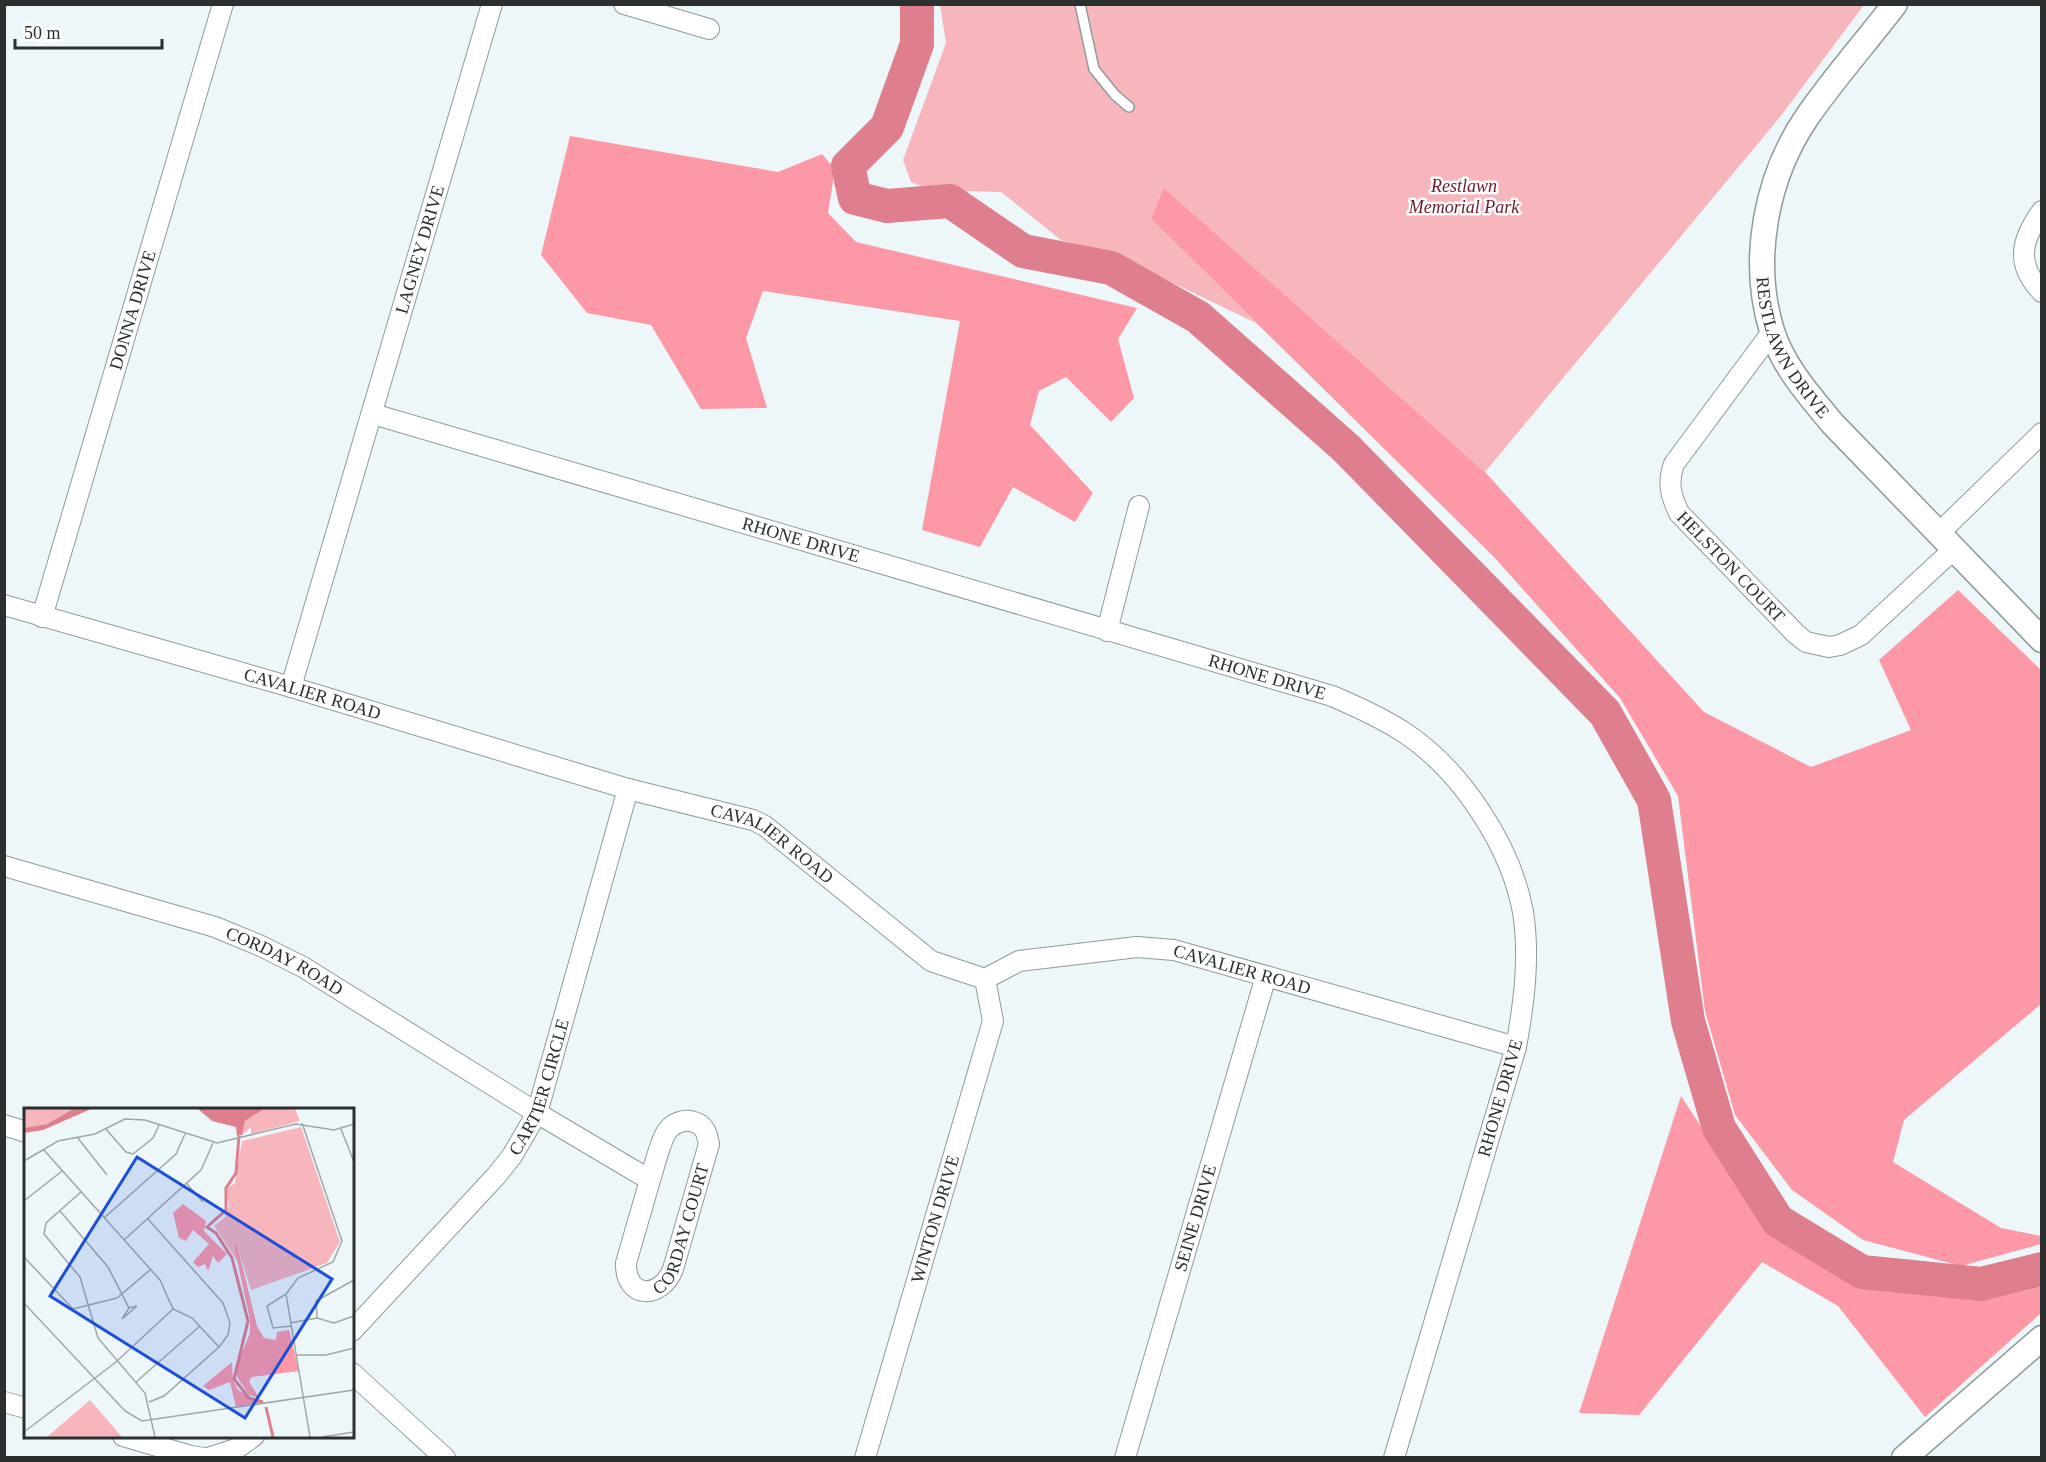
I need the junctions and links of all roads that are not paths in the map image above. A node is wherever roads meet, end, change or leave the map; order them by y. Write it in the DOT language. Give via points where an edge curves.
graph roads {
  1 [pos="223,4"];
  2 [pos="492,4"];
  3 [pos="624,4"];
  4 [pos="1080,4"];
  5 [pos="1895,4"];
  6 [pos="709,29"];
  7 [pos="1129,107"];
  8 [pos="2042,212"];
  9 [pos="2042,292"];
  10 [pos="1772,332"];
  11 [pos="373,414"];
  12 [pos="2042,433"];
  13 [pos="1139,506"];
  14 [pos="1946,542"];
  15 [pos="4,605"];
  16 [pos="42,617"];
  17 [pos="1107,631"];
  18 [pos="2042,640"];
  19 [pos="291,687"];
  20 [pos="628,789"];
  21 [pos="4,866"];
  22 [pos="1266,976"];
  23 [pos="986,979"];
  24 [pos="1515,1047"];
  25 [pos="537,1113"];
  26 [pos="4,1125"];
  27 [pos="24,1131"];
  28 [pos="650,1180"];
  29 [pos="354,1329"];
  30 [pos="2042,1338"];
  31 [pos="354,1375"];
  32 [pos="4,1402"];
  33 [pos="24,1407"];
  34 [pos="127,1438"];
  35 [pos="252,1438"];
  36 [pos="206,1458"];
  37 [pos="445,1458"];
  38 [pos="865,1458"];
  39 [pos="1125,1458"];
  40 [pos="1394,1458"];
  41 [pos="1904,1458"];
  1 -- 16 [label="street, DONNA DRIVE"];
  2 -- 11 [label="street, LAGNEY DRIVE"];
  3 -- 6 [label="street"];
  4 -- 7 [label="lane" via="1094,69"];
  5 -- 10 [label="street, RESTLAWN DRIVE" via="1807,117 1785,156 1764,231 1765,299"];
  8 -- 9 [label="street" via="2029,228 2023,256 2027,272"];
  10 -- 14 [label="street, RESTLAWN DRIVE" via="1787,364 1825,415"];
  10 -- 14 [label="street, HELSTON COURT" via="1674,464 1671,496 1679,513 1796,634 1806,642 1829,647 1861,635"];
  11 -- 17 [label="street, RHONE DRIVE"];
  11 -- 19 [label="street, LAGNEY DRIVE"];
  12 -- 14 [label="street, HELSTON COURT"];
  13 -- 17 [label="street"];
  14 -- 18 [label="street, RESTLAWN DRIVE"];
  15 -- 16 [label="street, CAVALIER ROAD"];
  16 -- 19 [label="street, CAVALIER ROAD"];
  17 -- 24 [label="street, RHONE DRIVE" via="1332,696 1371,712 1407,734 1437,760 1461,785 1499,843 1522,911 1525,997"];
  19 -- 20 [label="street, CAVALIER ROAD"];
  20 -- 23 [label="street, CAVALIER ROAD" via="765,826 931,961"];
  20 -- 25 [label="street, CARTIER CIRCLE"];
  21 -- 25 [label="street, CORDAY ROAD" via="215,927 261,946 303,967"];
  22 -- 23 [label="street, CAVALIER ROAD" via="1174,950 1137,947 1019,961"];
  22 -- 24 [label="street, CAVALIER ROAD"];
  22 -- 39 [label="street, SEINE DRIVE"];
  23 -- 38 [label="street, WINTON DRIVE" via="993,1021"];
  24 -- 40 [label="street, RHONE DRIVE"];
  25 -- 28 [label="street"];
  25 -- 29 [label="street, CARTIER CIRCLE" via="496,1176"];
  26 -- 27 [label="street"];
  28 -- 28 [label="street, CORDAY COURT" via="626,1263 626,1274 632,1284 650,1292 661,1288 673,1269 709,1144 700,1123 690,1120 668,1130"];
  30 -- 41 [label="street"];
  31 -- 37 [label="street"];
  32 -- 33 [label="street"];
  34 -- 36 [label="street"];
  35 -- 36 [label="street" via="236,1449"];
}
